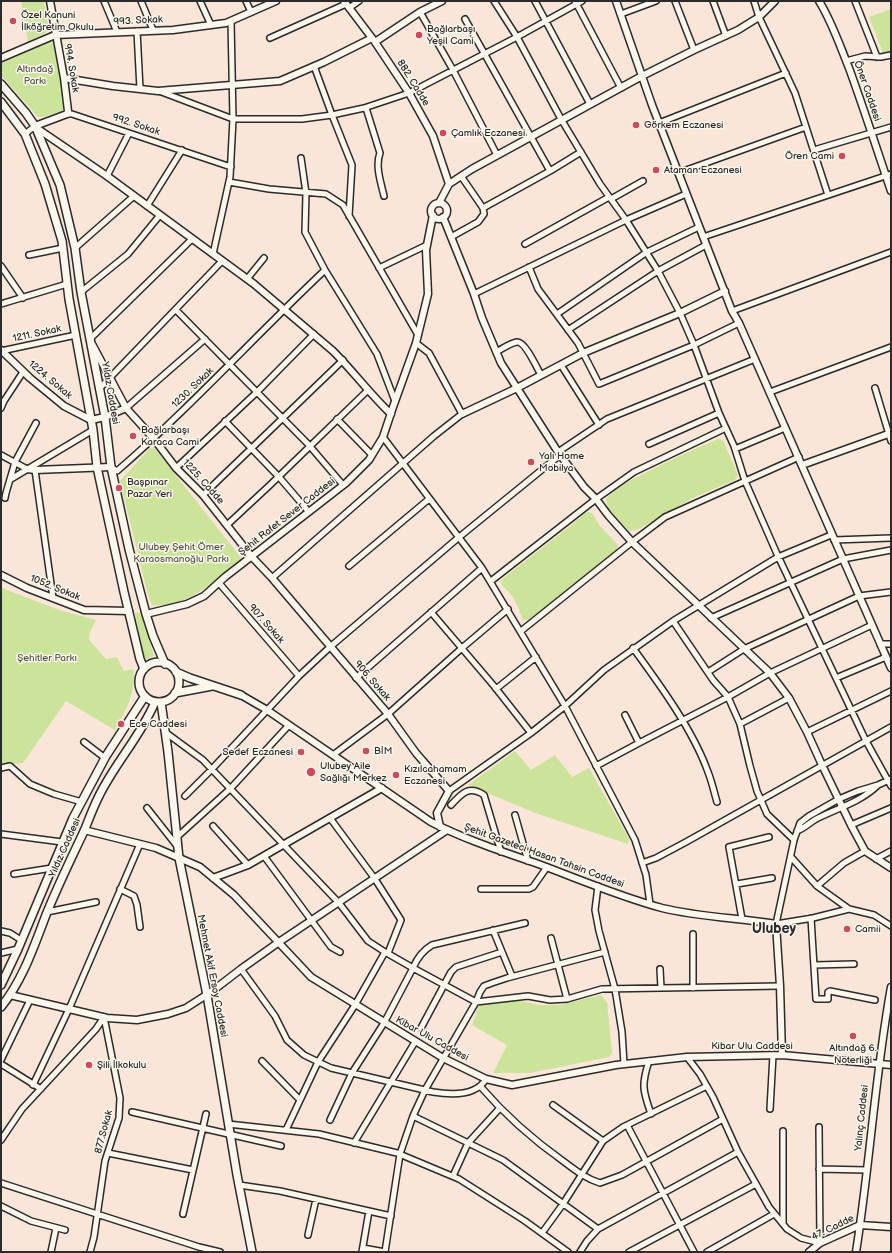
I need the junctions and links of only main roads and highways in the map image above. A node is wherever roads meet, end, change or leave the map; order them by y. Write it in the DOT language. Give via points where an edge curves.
graph roads {
  1 [pos="1,84"];
  2 [pos="2,106"];
  3 [pos="165,664"];
  4 [pos="144,669"];
  5 [pos="176,672"];
  6 [pos="214,686"];
  7 [pos="175,693"];
  8 [pos="241,695"];
  9 [pos="145,696"];
  10 [pos="158,702"];
  11 [pos="1,985"];
  12 [pos="1,1007"];
  13 [pos="252,1252"];
  1 -- 3 [label="main road, Yıldız Caddesi" via="35,126 60,185 105,417 111,467 146,614"];
  2 -- 4 [label="main road" via="25,134 45,184 62,248 97,467"];
  3 -- 4 [label="main road" via="154,663"];
  3 -- 5 [label="main road"];
  4 -- 9 [label="main road" via="140,686"];
  5 -- 6 [label="main road, Şehit Gazeteci Hasan Tahsin Caddesi"];
  5 -- 7 [label="main road" via="179,683"];
  6 -- 7 [label="main road, Şehit Gazeteci Hasan Tahsin Caddesi"];
  6 -- 8 [label="main road, Şehit Gazeteci Hasan Tahsin Caddesi"];
  7 -- 10 [label="main road" via="167,701"];
  9 -- 10 [label="main road"];
  9 -- 11 [label="main road, Yıldız Caddesi" via="105,758 62,842"];
  10 -- 12 [label="main road, Yıldız Caddesi" via="98,798 67,865 34,948"];
  10 -- 13 [label="main road, Mehmet Akif Ersoy Caddesi" via="166,732 179,858 207,995"];
}
